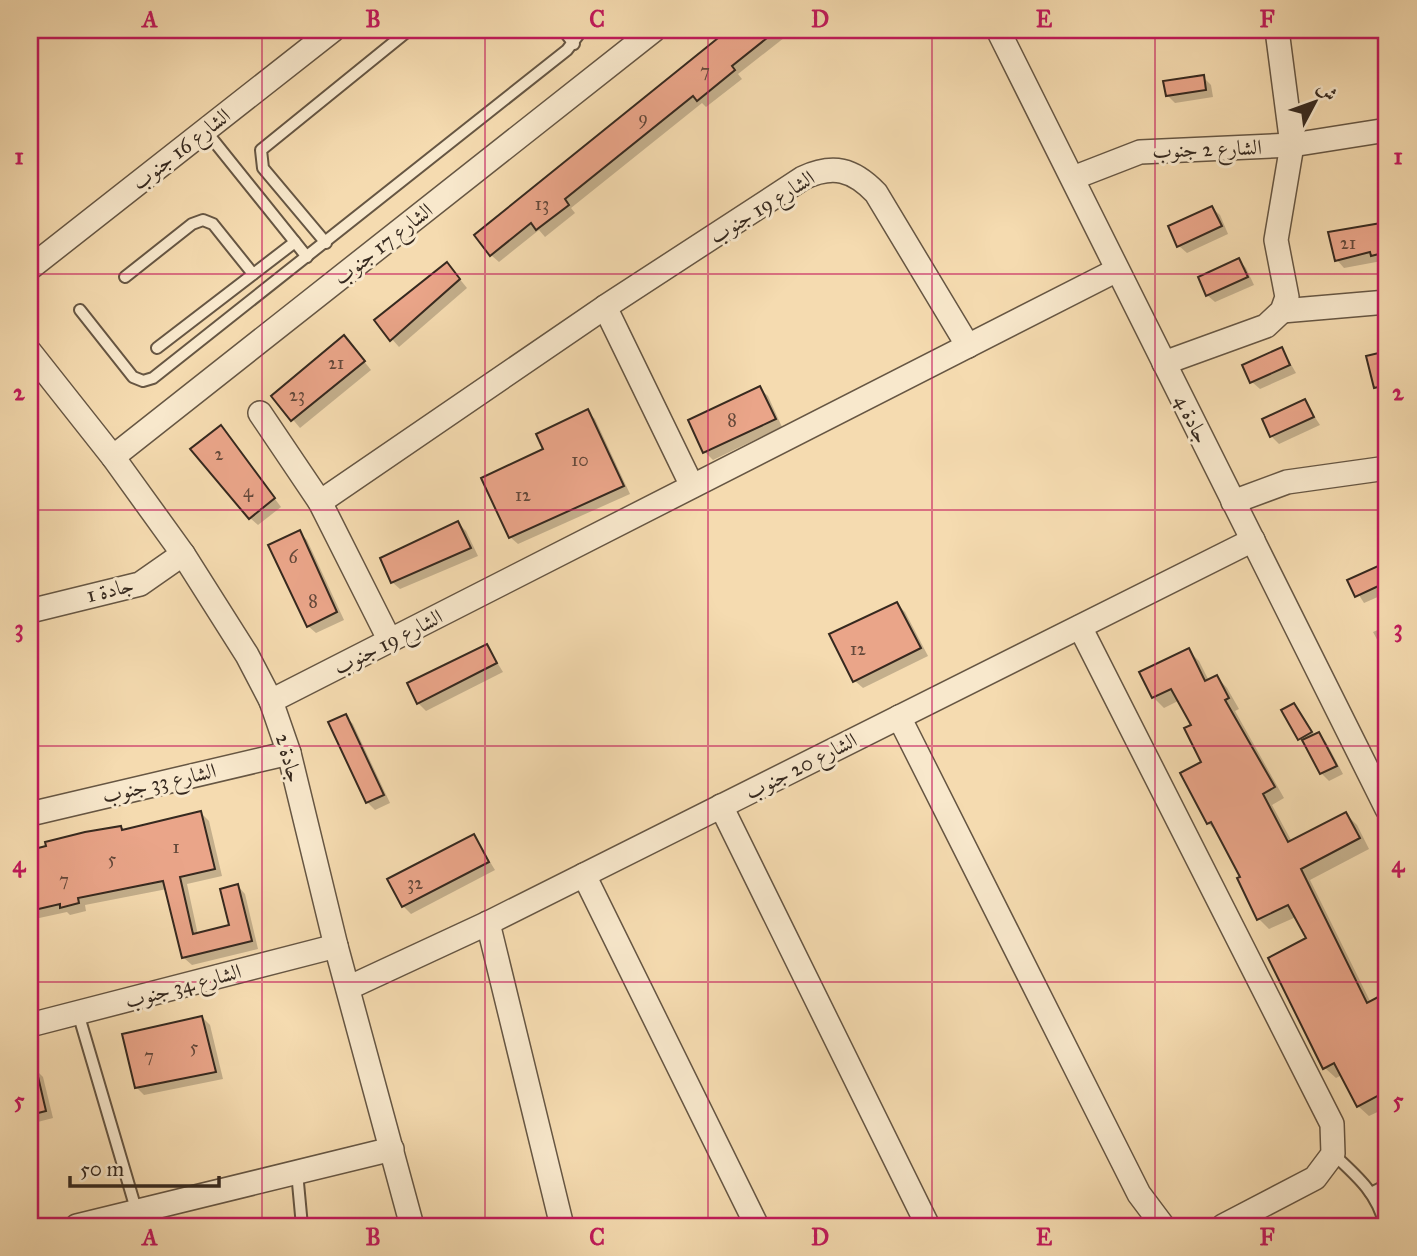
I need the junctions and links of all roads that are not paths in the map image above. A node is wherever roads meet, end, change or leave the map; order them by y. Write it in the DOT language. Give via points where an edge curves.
graph roads {
  1 [pos="333,30"];
  2 [pos="409,30"];
  3 [pos="563,30"];
  4 [pos="582,30"];
  5 [pos="654,30"];
  6 [pos="998,30"];
  7 [pos="1278,30"];
  8 [pos="574,44"];
  9 [pos="205,130"];
  10 [pos="1387,130"];
  11 [pos="1292,145"];
  12 [pos="1073,178"];
  13 [pos="295,242"];
  14 [pos="326,243"];
  15 [pos="307,257"];
  16 [pos="30,268"];
  17 [pos="1117,270"];
  18 [pos="253,274"];
  19 [pos="125,278"];
  20 [pos="1387,302"];
  21 [pos="605,307"];
  22 [pos="80,310"];
  23 [pos="1282,310"];
  24 [pos="968,346"];
  25 [pos="157,348"];
  26 [pos="30,352"];
  27 [pos="1164,363"];
  28 [pos="260,413"];
  29 [pos="113,457"];
  30 [pos="1387,468"];
  31 [pos="692,486"];
  32 [pos="320,502"];
  33 [pos="1233,502"];
  34 [pos="1253,540"];
  35 [pos="183,554"];
  36 [pos="30,611"];
  37 [pos="1080,627"];
  38 [pos="390,641"];
  39 [pos="271,701"];
  40 [pos="900,717"];
  41 [pos="289,752"];
  42 [pos="1380,777"];
  43 [pos="721,806"];
  44 [pos="1387,809"];
  45 [pos="30,814"];
  46 [pos="584,875"];
  47 [pos="488,923"];
  48 [pos="336,946"];
  49 [pos="348,988"];
  50 [pos="78,1013"];
  51 [pos="30,1026"];
  52 [pos="392,1149"];
  53 [pos="1333,1154"];
  54 [pos="297,1172"];
  55 [pos="1387,1185"];
  56 [pos="1371,1193"];
  57 [pos="139,1219"];
  58 [pos="77,1226"];
  59 [pos="302,1226"];
  60 [pos="412,1226"];
  61 [pos="562,1226"];
  62 [pos="757,1226"];
  63 [pos="928,1226"];
  64 [pos="1163,1226"];
  65 [pos="1223,1226"];
  66 [pos="1385,1226"];
  1 -- 9 [label="street, الشارع 16 جنوب"];
  2 -- 14 [label="lane" via="261,150 263,168"];
  3 -- 8 [label="lane"];
  4 -- 8 [label="lane"];
  5 -- 29 [label="street, الشارع 17 جنوب"];
  6 -- 12 [label="street, جادة 4"];
  7 -- 11 [label="street"];
  8 -- 14 [label="lane"];
  9 -- 13 [label="lane"];
  9 -- 16 [label="street, الشارع 16 جنوب"];
  10 -- 11 [label="street, الشارع 2 جنوب"];
  11 -- 12 [label="street, الشارع 2 جنوب" via="1139,152"];
  11 -- 23 [label="street" via="1276,240 1287,297"];
  12 -- 17 [label="street, جادة 4"];
  13 -- 15 [label="lane"];
  13 -- 18 [label="lane"];
  14 -- 15 [label="lane"];
  15 -- 22 [label="lane" via="148,380 133,377"];
  17 -- 24 [label="street, الشارع 19 جنوب"];
  17 -- 27 [label="street, جادة 4"];
  18 -- 19 [label="lane" via="213,224 203,220"];
  18 -- 25 [label="lane"];
  20 -- 23 [label="street"];
  21 -- 24 [label="street, الشارع 19 جنوب" via="803,178 822,170 843,169 862,178 876,193"];
  21 -- 31 [label="street"];
  21 -- 32 [label="street, الشارع 19 جنوب"];
  23 -- 27 [label="street" via="1266,326"];
  24 -- 31 [label="street, الشارع 19 جنوب"];
  26 -- 29 [label="street, جادة 2"];
  27 -- 33 [label="street, جادة 4"];
  28 -- 32 [label="street"];
  29 -- 35 [label="street, جادة 2"];
  30 -- 33 [label="street" via="1287,482"];
  31 -- 38 [label="street, الشارع 19 جنوب"];
  32 -- 38 [label="street"];
  33 -- 34 [label="street, جادة 4"];
  34 -- 37 [label="street, الشارع 20 جنوب"];
  34 -- 42 [label="street, جادة 4"];
  35 -- 36 [label="street, جادة 1" via="140,584"];
  35 -- 39 [label="street, جادة 2"];
  37 -- 40 [label="street, الشارع 20 جنوب"];
  37 -- 53 [label="street" via="1332,1124"];
  38 -- 39 [label="street, الشارع 19 جنوب"];
  39 -- 41 [label="street, جادة 2"];
  40 -- 43 [label="street, الشارع 20 جنوب"];
  40 -- 64 [label="street" via="1139,1194"];
  41 -- 45 [label="street, الشارع 33 جنوب"];
  41 -- 48 [label="street, جادة 2"];
  42 -- 44 [label="street, جادة 4"];
  43 -- 46 [label="street, الشارع 20 جنوب"];
  43 -- 63 [label="street"];
  46 -- 47 [label="street, الشارع 20 جنوب"];
  46 -- 62 [label="street"];
  47 -- 49 [label="street, الشارع 20 جنوب"];
  47 -- 61 [label="street"];
  48 -- 49 [label="street, جادة 2"];
  48 -- 50 [label="street, الشارع 34 جنوب"];
  49 -- 52 [label="street, جادة 2"];
  50 -- 51 [label="street, الشارع 34 جنوب"];
  50 -- 57 [label="lane"];
  52 -- 54 [label="street"];
  52 -- 60 [label="street, جادة 2"];
  53 -- 56 [label="lane"];
  53 -- 65 [label="street" via="1315,1178"];
  54 -- 57 [label="street"];
  54 -- 59 [label="lane"];
  55 -- 56 [label="lane"];
  56 -- 66 [label="lane"];
  57 -- 58 [label="street"];
}
